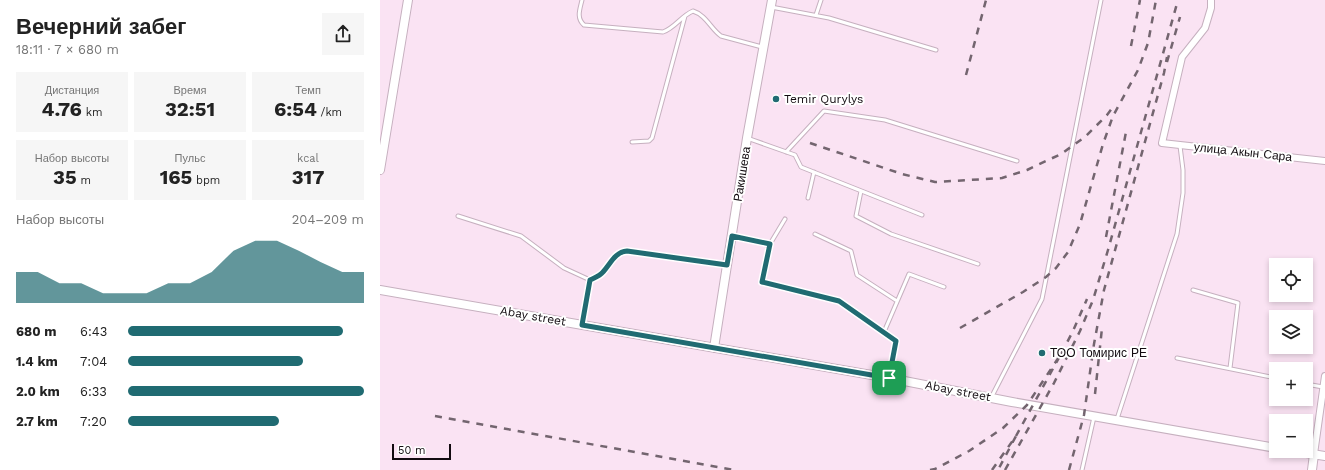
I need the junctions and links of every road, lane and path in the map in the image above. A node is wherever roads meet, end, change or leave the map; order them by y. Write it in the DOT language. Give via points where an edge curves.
graph roads {
  1 [pos="408,0"];
  2 [pos="582,0"];
  3 [pos="821,0"];
  4 [pos="1101,0"];
  5 [pos="1211,0"];
  6 [pos="772,3"];
  7 [pos="685,14"];
  8 [pos="816,15"];
  9 [pos="764,48"];
  10 [pos="936,50"];
  11 [pos="747,138"];
  12 [pos="632,142"];
  13 [pos="1180,146"];
  14 [pos="786,152"];
  15 [pos="1017,161"];
  16 [pos="1325,161"];
  17 [pos="380,170"];
  18 [pos="814,172"];
  19 [pos="861,191"];
  20 [pos="808,198"];
  21 [pos="922,215"];
  22 [pos="458,216"];
  23 [pos="785,220"];
  24 [pos="815,234"];
  25 [pos="732,236"];
  26 [pos="770,244"];
  27 [pos="978,264"];
  28 [pos="727,265"];
  29 [pos="590,280"];
  30 [pos="944,287"];
  31 [pos="380,290"];
  32 [pos="1193,290"];
  33 [pos="897,302"];
  34 [pos="582,325"];
  35 [pos="884,332"];
  36 [pos="714,348"];
  37 [pos="1177,358"];
  38 [pos="1230,368"];
  39 [pos="1269,376"];
  40 [pos="1325,376"];
  41 [pos="889,378"];
  42 [pos="1313,385"];
  43 [pos="1323,387"];
  44 [pos="991,398"];
  45 [pos="1094,417"];
  46 [pos="1116,420"];
  47 [pos="1269,447"];
  48 [pos="1314,454"];
  49 [pos="1325,456"];
  50 [pos="1082,470"];
  51 [pos="1312,470"];
  1 -- 17 [label="street"];
  2 -- 7 [label="lane" via="579,17 584,25 588,26 663,32"];
  3 -- 8 [label="lane"];
  4 -- 44 [label="lane" via="1042,299"];
  5 -- 13 [label="street, улица Акын Сара" via="1205,28 1182,58 1162,144"];
  6 -- 8 [label="lane"];
  6 -- 9 [label="street, Ракишева"];
  7 -- 9 [label="lane" via="693,12 701,15 721,36"];
  7 -- 12 [label="lane" via="652,138 649,141"];
  8 -- 10 [label="lane"];
  9 -- 11 [label="street, Ракишева"];
  11 -- 14 [label="lane"];
  11 -- 25 [label="street, Ракишева"];
  13 -- 16 [label="street, улица Акын Сара"];
  13 -- 46 [label="lane" via="1183,193 1177,234"];
  14 -- 15 [label="lane" via="824,111 885,120"];
  14 -- 18 [label="lane" via="795,155 802,167"];
  18 -- 19 [label="lane"];
  18 -- 20 [label="lane"];
  19 -- 21 [label="lane"];
  19 -- 27 [label="lane" via="856,216 891,234"];
  22 -- 29 [label="lane" via="521,236 564,268"];
  23 -- 26 [label="lane"];
  24 -- 33 [label="lane" via="851,251 857,275"];
  25 -- 26 [label="lane"];
  25 -- 28 [label="street, Ракишева"];
  26 -- 35 [label="lane" via="762,282 839,301"];
  28 -- 29 [label="lane" via="624,251 611,261 602,273"];
  28 -- 36 [label="street, Ракишева"];
  29 -- 34 [label="lane"];
  30 -- 33 [label="lane" via="909,274"];
  31 -- 34 [label="street, Abay street"];
  32 -- 38 [label="lane" via="1238,303"];
  33 -- 35 [label="lane"];
  34 -- 36 [label="street, Abay street"];
  35 -- 41 [label="lane" via="896,341"];
  36 -- 41 [label="street, Abay street"];
  37 -- 38 [label="lane"];
  38 -- 39 [label="lane"];
  40 -- 43 [label="street"];
  41 -- 44 [label="street, Abay street"];
  42 -- 43 [label="lane"];
  43 -- 48 [label="street"];
  44 -- 45 [label="street, Abay street"];
  45 -- 46 [label="street, Abay street"];
  45 -- 50 [label="lane"];
  46 -- 47 [label="street, Abay street"];
  48 -- 49 [label="street"];
  48 -- 51 [label="street"];
}
